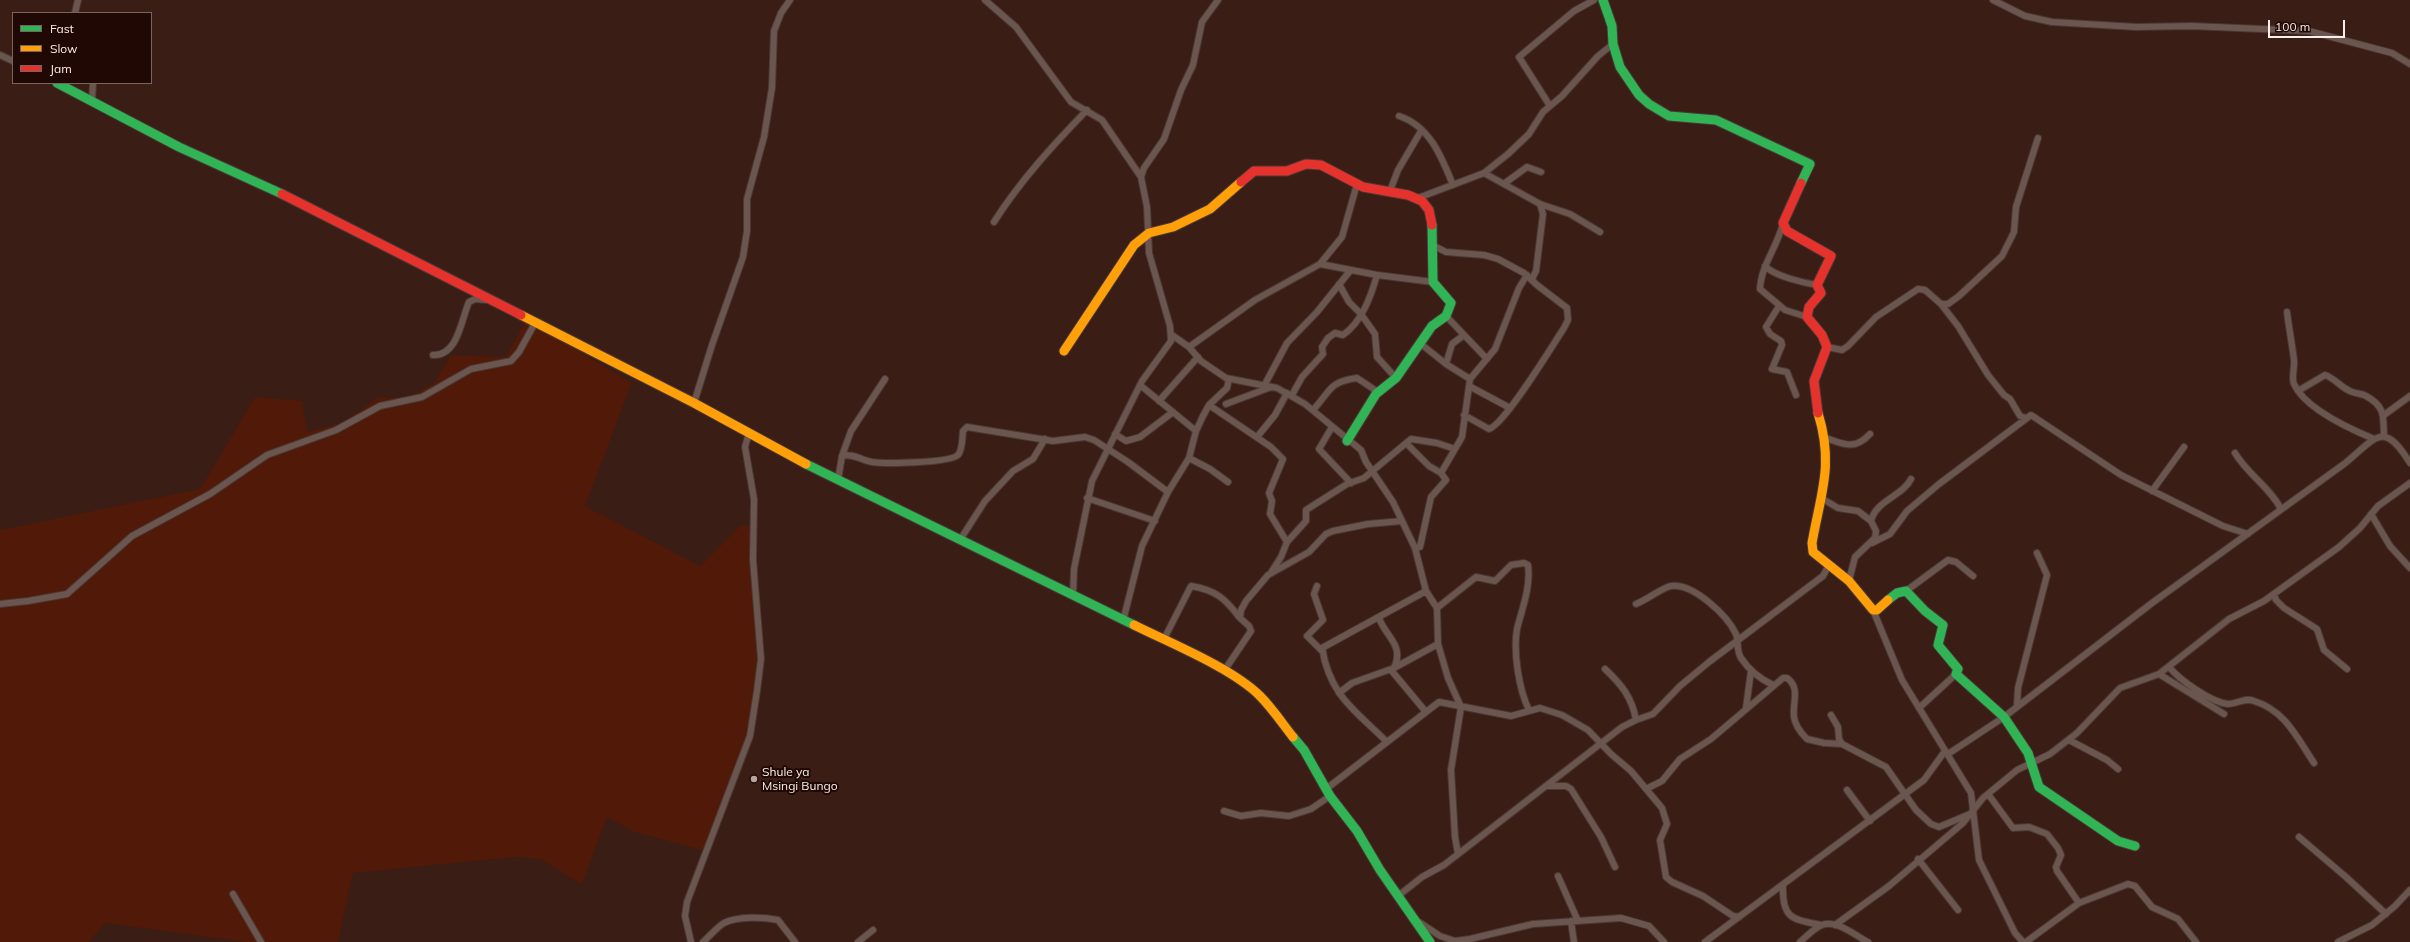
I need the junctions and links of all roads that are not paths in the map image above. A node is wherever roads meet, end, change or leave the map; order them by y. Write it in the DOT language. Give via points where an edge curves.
graph roads {
  1 [pos="78,0"];
  2 [pos="790,0"];
  3 [pos="985,0"];
  4 [pos="1218,0"];
  5 [pos="1594,0"];
  6 [pos="1603,0"];
  7 [pos="1993,0"];
  8 [pos="75,12"];
  9 [pos="1613,44"];
  10 [pos="0,55"];
  11 [pos="12,61"];
  12 [pos="2410,64"];
  13 [pos="60,84"];
  14 [pos="93,84"];
  15 [pos="92,101"];
  16 [pos="1550,106"];
  17 [pos="1086,110"];
  18 [pos="1399,116"];
  19 [pos="1421,131"];
  20 [pos="2038,138"];
  21 [pos="1541,172"];
  22 [pos="1484,173"];
  23 [pos="1141,177"];
  24 [pos="1505,183"];
  25 [pos="1357,184"];
  26 [pos="1453,185"];
  27 [pos="1390,191"];
  28 [pos="1418,198"];
  29 [pos="1540,204"];
  30 [pos="994,222"];
  31 [pos="1783,223"];
  32 [pos="1600,232"];
  33 [pos="1149,233"];
  34 [pos="1434,246"];
  35 [pos="1320,264"];
  36 [pos="1765,266"];
  37 [pos="1350,271"];
  38 [pos="1377,275"];
  39 [pos="1529,277"];
  40 [pos="1433,282"];
  41 [pos="1339,284"];
  42 [pos="1818,285"];
  43 [pos="493,301"];
  44 [pos="1941,304"];
  45 [pos="1779,306"];
  46 [pos="2287,312"];
  47 [pos="1361,314"];
  48 [pos="1446,316"];
  49 [pos="1807,317"];
  50 [pos="535,323"];
  51 [pos="1172,335"];
  52 [pos="1464,335"];
  53 [pos="1421,344"];
  54 [pos="1189,347"];
  55 [pos="1827,348"];
  56 [pos="1064,351"];
  57 [pos="433,356"];
  58 [pos="1198,356"];
  59 [pos="1487,359"];
  60 [pos="1446,364"];
  61 [pos="1396,378"];
  62 [pos="885,379"];
  63 [pos="1229,379"];
  64 [pos="1470,382"];
  65 [pos="1140,385"];
  66 [pos="1264,386"];
  67 [pos="1272,387"];
  68 [pos="2298,391"];
  69 [pos="1378,392"];
  70 [pos="1290,394"];
  71 [pos="1796,395"];
  72 [pos="2410,396"];
  73 [pos="1159,401"];
  74 [pos="694,402"];
  75 [pos="1226,404"];
  76 [pos="1209,405"];
  77 [pos="1510,408"];
  78 [pos="1313,410"];
  79 [pos="1173,412"];
  80 [pos="1464,415"];
  81 [pos="2384,415"];
  82 [pos="2026,418"];
  83 [pos="1332,427"];
  84 [pos="1196,431"];
  85 [pos="749,433"];
  86 [pos="1115,434"];
  87 [pos="1870,434"];
  88 [pos="2384,436"];
  89 [pos="1257,438"];
  90 [pos="1826,438"];
  91 [pos="1045,439"];
  92 [pos="2374,439"];
  93 [pos="1347,440"];
  94 [pos="1406,443"];
  95 [pos="2184,447"];
  96 [pos="1108,449"];
  97 [pos="1456,449"];
  98 [pos="2235,453"];
  99 [pos="842,456"];
  100 [pos="1189,458"];
  101 [pos="2410,463"];
  102 [pos="1372,471"];
  103 [pos="1441,473"];
  104 [pos="1911,479"];
  105 [pos="838,480"];
  106 [pos="1228,482"];
  107 [pos="1351,483"];
  108 [pos="2410,483"];
  109 [pos="2152,491"];
  110 [pos="1168,492"];
  111 [pos="1087,498"];
  112 [pos="1821,498"];
  113 [pos="2281,509"];
  114 [pos="2371,514"];
  115 [pos="1155,521"];
  116 [pos="1402,521"];
  117 [pos="1871,521"];
  118 [pos="2248,534"];
  119 [pos="960,540"];
  120 [pos="1287,542"];
  121 [pos="1872,543"];
  122 [pos="1415,548"];
  123 [pos="2037,553"];
  124 [pos="1828,568"];
  125 [pos="2410,568"];
  126 [pos="1271,573"];
  127 [pos="1973,576"];
  128 [pos="1849,581"];
  129 [pos="1317,586"];
  130 [pos="1906,590"];
  131 [pos="1426,591"];
  132 [pos="2274,594"];
  133 [pos="1073,596"];
  134 [pos="2276,600"];
  135 [pos="2264,601"];
  136 [pos="0,604"];
  137 [pos="1636,604"];
  138 [pos="1437,608"];
  139 [pos="1873,610"];
  140 [pos="1240,618"];
  141 [pos="1379,618"];
  142 [pos="1123,620"];
  143 [pos="1164,639"];
  144 [pos="1738,640"];
  145 [pos="1438,644"];
  146 [pos="1728,647"];
  147 [pos="1323,652"];
  148 [pos="1738,652"];
  149 [pos="2169,667"];
  150 [pos="1393,669"];
  151 [pos="1605,669"];
  152 [pos="2347,669"];
  153 [pos="1224,671"];
  154 [pos="1751,671"];
  155 [pos="1956,674"];
  156 [pos="2159,674"];
  157 [pos="1773,685"];
  158 [pos="1340,693"];
  159 [pos="2017,706"];
  160 [pos="1461,707"];
  161 [pos="1919,708"];
  162 [pos="1746,709"];
  163 [pos="1529,710"];
  164 [pos="1426,712"];
  165 [pos="2224,714"];
  166 [pos="1831,715"];
  167 [pos="2004,717"];
  168 [pos="1636,720"];
  169 [pos="2069,740"];
  170 [pos="1388,742"];
  171 [pos="1602,744"];
  172 [pos="1842,744"];
  173 [pos="1946,753"];
  174 [pos="2032,762"];
  175 [pos="2314,764"];
  176 [pos="2118,769"];
  177 [pos="1547,786"];
  178 [pos="1646,789"];
  179 [pos="1847,790"];
  180 [pos="1328,792"];
  181 [pos="1906,794"];
  182 [pos="1988,794"];
  183 [pos="1224,811"];
  184 [pos="1973,811"];
  185 [pos="1870,821"];
  186 [pos="2299,837"];
  187 [pos="2135,846"];
  188 [pos="1458,854"];
  189 [pos="1918,859"];
  190 [pos="1614,867"];
  191 [pos="1558,876"];
  192 [pos="1783,886"];
  193 [pos="2410,890"];
  194 [pos="233,894"];
  195 [pos="1398,896"];
  196 [pos="2079,903"];
  197 [pos="1958,910"];
  198 [pos="2386,914"];
  199 [pos="1739,917"];
  200 [pos="1416,920"];
  201 [pos="1571,921"];
  202 [pos="1578,921"];
  203 [pos="1822,925"];
  204 [pos="1835,925"];
  205 [pos="873,930"];
  206 [pos="261,942"];
  207 [pos="691,942"];
  208 [pos="703,942"];
  209 [pos="795,942"];
  210 [pos="858,942"];
  211 [pos="1430,942"];
  212 [pos="1574,942"];
  213 [pos="1664,942"];
  214 [pos="1705,942"];
  215 [pos="1800,942"];
  216 [pos="1868,942"];
  217 [pos="2023,942"];
  218 [pos="2026,942"];
  219 [pos="2196,942"];
  220 [pos="2338,942"];
  1 -- 8 [label="street"];
  2 -- 74 [label="street" via="781,13 774,31 772,88 764,137 747,199 747,231 743,257"];
  3 -- 17 [label="street" via="1026,39 1064,95"];
  4 -- 23 [label="street" via="1202,22 1193,65 1181,90 1164,139 1144,168"];
  5 -- 16 [label="street" via="1574,11 1519,57"];
  6 -- 9 [label="street" via="1612,26"];
  7 -- 12 [label="street" via="2024,16 2052,22 2136,27 2191,26 2309,31 2392,53"];
  9 -- 16 [label="street"];
  9 -- 31 [label="street" via="1620,67 1639,95 1656,110 1669,116 1716,120 1810,164"];
  10 -- 11 [label="street"];
  13 -- 15 [label="street"];
  14 -- 15 [label="street"];
  15 -- 43 [label="street" via="179,147 282,194"];
  16 -- 22 [label="street" via="1523,140"];
  17 -- 23 [label="street" via="1102,120"];
  17 -- 30 [label="street" via="1049,150 1005,204"];
  18 -- 19 [label="street" via="1412,122"];
  19 -- 26 [label="street" via="1437,148"];
  19 -- 27 [label="street" via="1398,170"];
  20 -- 44 [label="street" via="2016,207 2014,232 2002,256 1959,296 1948,304"];
  21 -- 24 [label="street" via="1527,167"];
  22 -- 24 [label="street"];
  22 -- 26 [label="street"];
  23 -- 33 [label="street"];
  24 -- 29 [label="street"];
  25 -- 27 [label="street"];
  25 -- 33 [label="street" via="1314,163 1280,172 1259,169 1231,189 1210,209 1174,227"];
  25 -- 35 [label="street" via="1342,237"];
  26 -- 28 [label="street"];
  27 -- 28 [label="street"];
  28 -- 34 [label="street" via="1428,207"];
  29 -- 32 [label="street" via="1570,214"];
  29 -- 39 [label="street" via="1543,214 1536,271"];
  31 -- 36 [label="street"];
  31 -- 42 [label="street" via="1787,232 1831,256"];
  33 -- 51 [label="street" via="1149,253"];
  33 -- 56 [label="street" via="1130,251"];
  34 -- 39 [label="street" via="1446,252 1490,256"];
  34 -- 40 [label="street"];
  35 -- 37 [label="street"];
  35 -- 54 [label="street" via="1256,300"];
  36 -- 42 [label="street" via="1804,283"];
  36 -- 45 [label="street" via="1760,289"];
  37 -- 38 [label="street"];
  37 -- 41 [label="street"];
  38 -- 40 [label="street"];
  38 -- 47 [label="street"];
  39 -- 59 [label="street" via="1519,288 1495,349"];
  39 -- 77 [label="street" via="1567,308 1568,320"];
  40 -- 48 [label="street" via="1451,303"];
  41 -- 47 [label="street" via="1349,302"];
  41 -- 66 [label="street" via="1287,343"];
  42 -- 49 [label="street" via="1821,292 1809,308"];
  43 -- 50 [label="street"];
  43 -- 57 [label="street" via="475,299 469,302 450,350 441,356"];
  44 -- 55 [label="street" via="1926,290 1918,289 1881,313 1842,350"];
  44 -- 82 [label="street" via="1992,379 2010,399 2020,416"];
  45 -- 49 [label="street"];
  45 -- 71 [label="street" via="1766,327 1782,345 1772,369 1787,372"];
  46 -- 68 [label="street" via="2294,360 2294,383"];
  47 -- 61 [label="street" via="1375,334 1377,357"];
  47 -- 70 [label="street" via="1345,334 1335,333 1328,338 1322,347 1323,356"];
  48 -- 52 [label="street"];
  48 -- 53 [label="street" via="1432,326"];
  49 -- 55 [label="street" via="1825,341"];
  50 -- 74 [label="street"];
  50 -- 136 [label="street" via="511,361 471,369 422,397 380,406 336,430 267,454 210,494 132,536 67,594 28,602"];
  51 -- 54 [label="street"];
  51 -- 65 [label="street" via="1167,347"];
  52 -- 59 [label="street"];
  52 -- 60 [label="street" via="1452,344"];
  53 -- 60 [label="street"];
  53 -- 61 [label="street"];
  54 -- 58 [label="street"];
  55 -- 90 [label="street" via="1814,378 1814,394"];
  58 -- 63 [label="street"];
  58 -- 73 [label="street"];
  59 -- 64 [label="street"];
  60 -- 64 [label="street"];
  61 -- 69 [label="street"];
  62 -- 99 [label="street" via="854,427"];
  63 -- 66 [label="street"];
  63 -- 76 [label="street" via="1227,388"];
  64 -- 77 [label="street"];
  64 -- 80 [label="street"];
  65 -- 73 [label="street"];
  65 -- 86 [label="street"];
  66 -- 67 [label="street"];
  67 -- 70 [label="street"];
  67 -- 75 [label="street"];
  68 -- 81 [label="street" via="2325,375 2352,392 2366,396"];
  68 -- 92 [label="street" via="2310,403 2349,429"];
  69 -- 78 [label="street" via="1357,378 1344,380 1332,385"];
  69 -- 93 [label="street"];
  70 -- 78 [label="street"];
  70 -- 89 [label="street"];
  72 -- 81 [label="street"];
  73 -- 79 [label="street"];
  74 -- 85 [label="street"];
  76 -- 84 [label="street"];
  76 -- 89 [label="street"];
  77 -- 80 [label="street" via="1494,428 1489,429"];
  78 -- 83 [label="street"];
  79 -- 84 [label="street"];
  79 -- 86 [label="street" via="1140,437 1129,441"];
  80 -- 97 [label="street" via="1462,436"];
  81 -- 88 [label="street"];
  82 -- 109 [label="street" via="2034,415 2054,432 2088,451 2110,469"];
  82 -- 121 [label="street" via="1917,502 1890,534"];
  83 -- 93 [label="street"];
  83 -- 107 [label="street" via="1319,449"];
  84 -- 100 [label="street"];
  85 -- 105 [label="street"];
  85 -- 207 [label="street" via="745,447 754,498 753,560 761,659 750,736 687,902 686,916"];
  86 -- 96 [label="street"];
  87 -- 90 [label="street" via="1863,442 1852,446"];
  88 -- 92 [label="street"];
  88 -- 101 [label="street" via="2398,444"];
  89 -- 120 [label="street" via="1283,459 1269,493 1272,502 1270,514"];
  90 -- 112 [label="street" via="1827,462"];
  91 -- 96 [label="street" via="1053,441 1085,437"];
  91 -- 99 [label="street" via="967,428 963,431 961,449 957,456 950,458 917,463 888,463 873,462 852,455"];
  91 -- 119 [label="street" via="1033,459 1013,471 985,501"];
  92 -- 113 [label="street"];
  93 -- 102 [label="street" via="1361,450"];
  94 -- 97 [label="street" via="1421,439"];
  94 -- 102 [label="street"];
  94 -- 103 [label="street" via="1429,466"];
  95 -- 109 [label="street"];
  96 -- 110 [label="street"];
  96 -- 111 [label="street" via="1097,468"];
  97 -- 103 [label="street"];
  98 -- 113 [label="street" via="2244,468 2274,496"];
  99 -- 105 [label="street"];
  100 -- 106 [label="street"];
  100 -- 110 [label="street"];
  102 -- 107 [label="street" via="1359,481"];
  102 -- 116 [label="street" via="1393,502"];
  103 -- 122 [label="street" via="1446,480 1431,497 1420,548"];
  104 -- 117 [label="street" via="1906,488 1894,494 1875,512"];
  105 -- 119 [label="street"];
  107 -- 120 [label="street" via="1308,508 1305,524"];
  108 -- 114 [label="street"];
  109 -- 118 [label="street" via="2223,526"];
  110 -- 115 [label="street"];
  111 -- 115 [label="street"];
  111 -- 133 [label="street" via="1074,568"];
  112 -- 117 [label="street" via="1838,508 1858,511"];
  112 -- 124 [label="street" via="1813,550"];
  113 -- 118 [label="street"];
  114 -- 125 [label="street" via="2390,546"];
  114 -- 132 [label="street" via="2339,547"];
  115 -- 142 [label="street" via="1137,558"];
  116 -- 122 [label="street"];
  116 -- 126 [label="street" via="1333,531 1321,538 1309,552"];
  117 -- 121 [label="street" via="1876,534"];
  118 -- 159 [label="street"];
  119 -- 133 [label="street"];
  120 -- 126 [label="street"];
  121 -- 128 [label="street" via="1855,557"];
  122 -- 131 [label="street"];
  123 -- 159 [label="street" via="2047,575 2018,688"];
  124 -- 128 [label="street" via="1837,571"];
  124 -- 144 [label="street"];
  126 -- 140 [label="street" via="1246,601"];
  127 -- 130 [label="street" via="1956,562 1948,560"];
  128 -- 139 [label="street"];
  129 -- 147 [label="street" via="1314,594 1323,620 1307,636"];
  130 -- 139 [label="street" via="1897,593 1877,610"];
  130 -- 155 [label="street" via="1925,611 1943,625 1938,645 1958,669"];
  131 -- 138 [label="street"];
  131 -- 141 [label="street"];
  132 -- 134 [label="street"];
  132 -- 135 [label="street"];
  133 -- 142 [label="street"];
  134 -- 135 [label="street"];
  134 -- 152 [label="street" via="2317,629 2324,650"];
  135 -- 149 [label="street" via="2229,619"];
  137 -- 144 [label="street" via="1648,600 1664,588 1689,588 1722,616"];
  138 -- 145 [label="street"];
  138 -- 163 [label="street" via="1476,577 1482,576 1495,581 1511,565 1524,563 1528,566 1527,587 1517,642 1520,693"];
  139 -- 161 [label="street" via="1892,659"];
  140 -- 143 [label="street" via="1225,599 1191,586"];
  140 -- 153 [label="street" via="1251,631"];
  141 -- 147 [label="street" via="1325,645"];
  141 -- 150 [label="street" via="1393,638 1396,648 1397,661"];
  142 -- 143 [label="street"];
  143 -- 153 [label="street"];
  144 -- 146 [label="street"];
  144 -- 148 [label="street"];
  145 -- 150 [label="street"];
  145 -- 160 [label="street" via="1448,678"];
  146 -- 148 [label="street"];
  146 -- 168 [label="street" via="1680,686 1653,714"];
  147 -- 158 [label="street" via="1330,679"];
  148 -- 154 [label="street"];
  149 -- 156 [label="street"];
  149 -- 175 [label="street" via="2188,686 2225,703 2249,699 2278,714 2294,729"];
  150 -- 158 [label="street" via="1352,683"];
  150 -- 164 [label="street"];
  151 -- 168 [label="street" via="1629,696"];
  153 -- 180 [label="street" via="1260,696 1304,750"];
  154 -- 157 [label="street"];
  154 -- 162 [label="street"];
  155 -- 161 [label="street"];
  155 -- 167 [label="street" via="1996,707"];
  156 -- 165 [label="street"];
  156 -- 169 [label="street" via="2120,688"];
  157 -- 162 [label="street"];
  157 -- 172 [label="street" via="1783,678 1793,683 1794,719 1807,739"];
  158 -- 170 [label="street" via="1347,705"];
  159 -- 167 [label="street"];
  160 -- 163 [label="street" via="1511,716"];
  160 -- 164 [label="street" via="1439,702"];
  160 -- 188 [label="street" via="1451,770"];
  161 -- 173 [label="street"];
  162 -- 178 [label="street" via="1711,740 1680,759 1662,781"];
  163 -- 171 [label="street" via="1540,708 1562,715 1588,730"];
  164 -- 170 [label="street"];
  166 -- 172 [label="street" via="1838,727 1838,739"];
  167 -- 173 [label="street"];
  167 -- 174 [label="street"];
  168 -- 171 [label="street"];
  169 -- 174 [label="street" via="2050,754"];
  169 -- 176 [label="street" via="2107,760"];
  170 -- 180 [label="street"];
  171 -- 177 [label="street"];
  171 -- 178 [label="street" via="1632,771"];
  172 -- 181 [label="street" via="1886,767"];
  173 -- 181 [label="street" via="1924,780"];
  173 -- 184 [label="street" via="1972,793"];
  174 -- 182 [label="street" via="2017,770"];
  174 -- 187 [label="street" via="2034,777 2039,787 2118,841"];
  177 -- 188 [label="street"];
  177 -- 190 [label="street" via="1566,786 1571,789 1601,837"];
  178 -- 199 [label="street" via="1662,808 1666,818 1667,824 1660,840 1666,877 1703,896 1733,916"];
  179 -- 185 [label="street"];
  180 -- 183 [label="street" via="1311,809 1289,816 1261,813 1241,816"];
  180 -- 195 [label="street" via="1357,831"];
  181 -- 184 [label="street" via="1916,810 1935,826"];
  181 -- 185 [label="street"];
  182 -- 184 [label="street"];
  182 -- 196 [label="street" via="2013,828 2029,826 2050,837 2061,855 2056,869"];
  184 -- 189 [label="street"];
  184 -- 217 [label="street" via="1979,860 2015,933"];
  185 -- 192 [label="street"];
  186 -- 198 [label="street"];
  188 -- 195 [label="street"];
  189 -- 197 [label="street"];
  189 -- 204 [label="street" via="1889,886"];
  191 -- 202 [label="street"];
  192 -- 199 [label="street"];
  192 -- 203 [label="street" via="1782,898 1786,912 1792,917"];
  193 -- 198 [label="street"];
  194 -- 206 [label="street"];
  195 -- 200 [label="street"];
  196 -- 218 [label="street"];
  196 -- 219 [label="street" via="2132,884 2152,907 2178,920"];
  198 -- 220 [label="street" via="2372,925"];
  199 -- 214 [label="street"];
  200 -- 201 [label="street" via="1440,936 1455,940 1470,939 1533,924"];
  200 -- 211 [label="street"];
  201 -- 202 [label="street"];
  201 -- 212 [label="street"];
  202 -- 213 [label="street" via="1621,918 1648,926"];
  203 -- 204 [label="street"];
  203 -- 215 [label="street"];
  204 -- 216 [label="street"];
  205 -- 210 [label="street"];
  208 -- 209 [label="street" via="730,920 767,919 778,920 783,924"];
}
